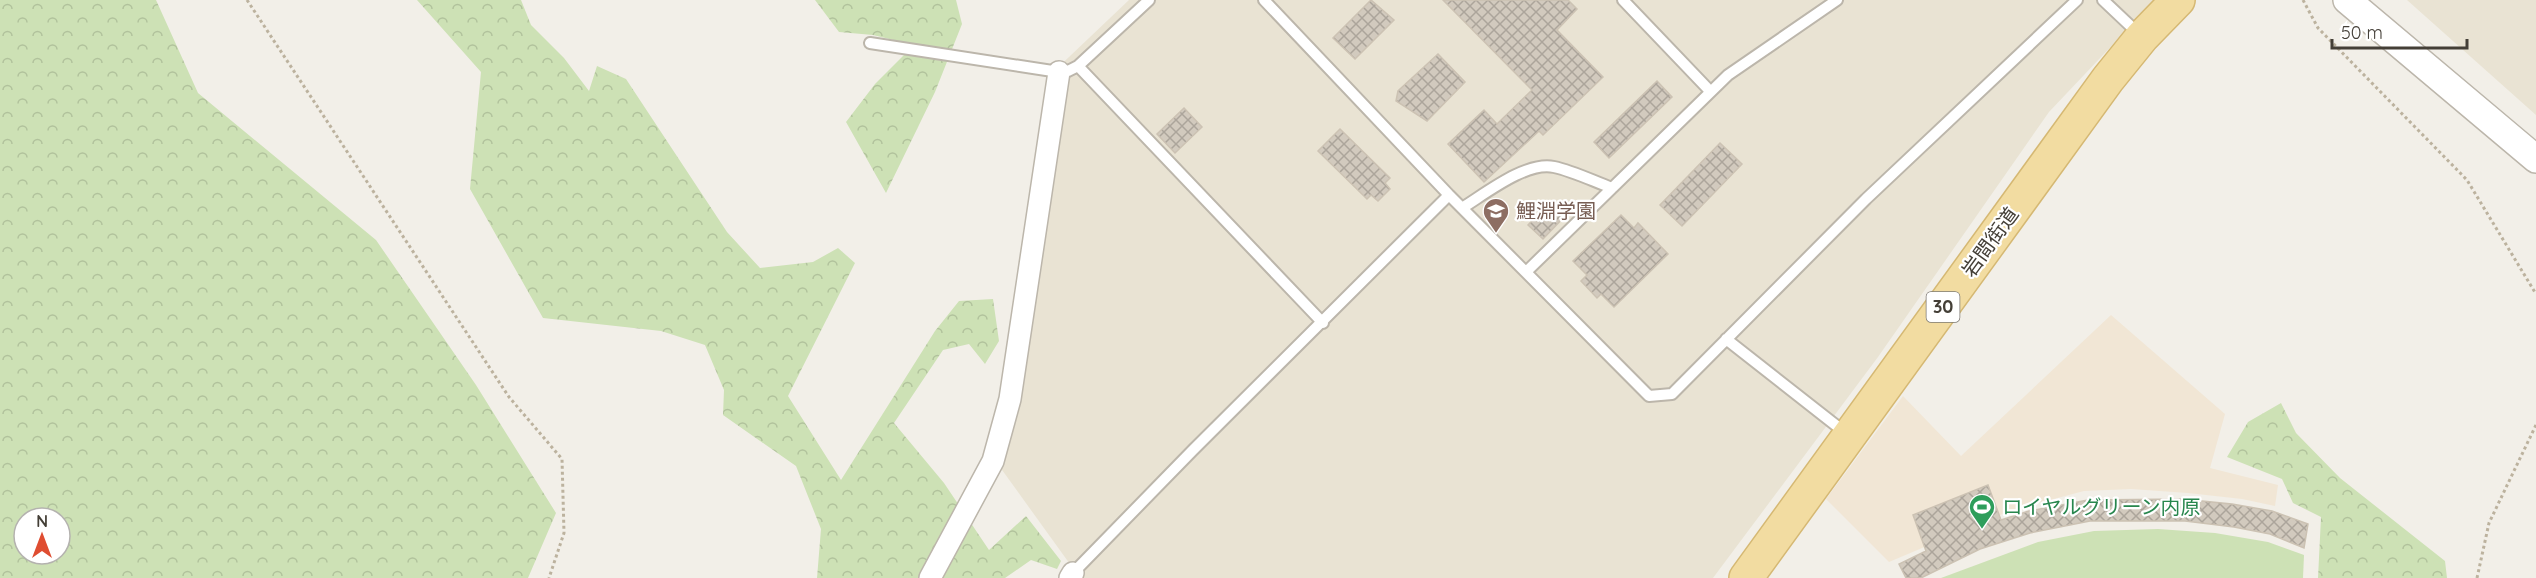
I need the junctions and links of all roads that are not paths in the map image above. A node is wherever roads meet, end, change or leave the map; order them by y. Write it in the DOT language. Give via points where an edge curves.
graph roads {
  1 [pos="1149,0"];
  2 [pos="1264,0"];
  3 [pos="1623,0"];
  4 [pos="1837,0"];
  5 [pos="2077,0"];
  6 [pos="2103,0"];
  7 [pos="2178,0"];
  8 [pos="2347,0"];
  9 [pos="2142,37"];
  10 [pos="870,43"];
  11 [pos="1068,69"];
  12 [pos="1710,91"];
  13 [pos="2533,153"];
  14 [pos="1612,188"];
  15 [pos="1449,195"];
  16 [pos="1462,207"];
  17 [pos="1526,272"];
  18 [pos="1323,323"];
  19 [pos="1726,339"];
  20 [pos="1850,436"];
  21 [pos="1072,575"];
  22 [pos="930,578"];
  23 [pos="1746,578"];
  1 -- 11 [label="lane"];
  2 -- 15 [label="lane"];
  3 -- 12 [label="lane"];
  4 -- 12 [label="lane" via="1745,62"];
  5 -- 19 [label="lane" via="1866,199"];
  6 -- 9 [label="lane"];
  7 -- 9 [label="main road, 岩間街道 / 30"];
  8 -- 13 [label="street"];
  9 -- 20 [label="main road, 岩間街道 / 30" via="2075,122"];
  10 -- 11 [label="lane"];
  11 -- 18 [label="lane"];
  11 -- 22 [label="street" via="1010,399 993,461"];
  12 -- 14 [label="lane"];
  14 -- 16 [label="lane" via="1541,166 1528,169"];
  14 -- 17 [label="lane"];
  15 -- 16 [label="lane"];
  15 -- 18 [label="lane"];
  16 -- 17 [label="lane"];
  17 -- 19 [label="lane" via="1649,396 1672,394"];
  18 -- 21 [label="lane"];
  19 -- 20 [label="lane"];
  20 -- 23 [label="main road, 岩間街道 / 30"];
}
